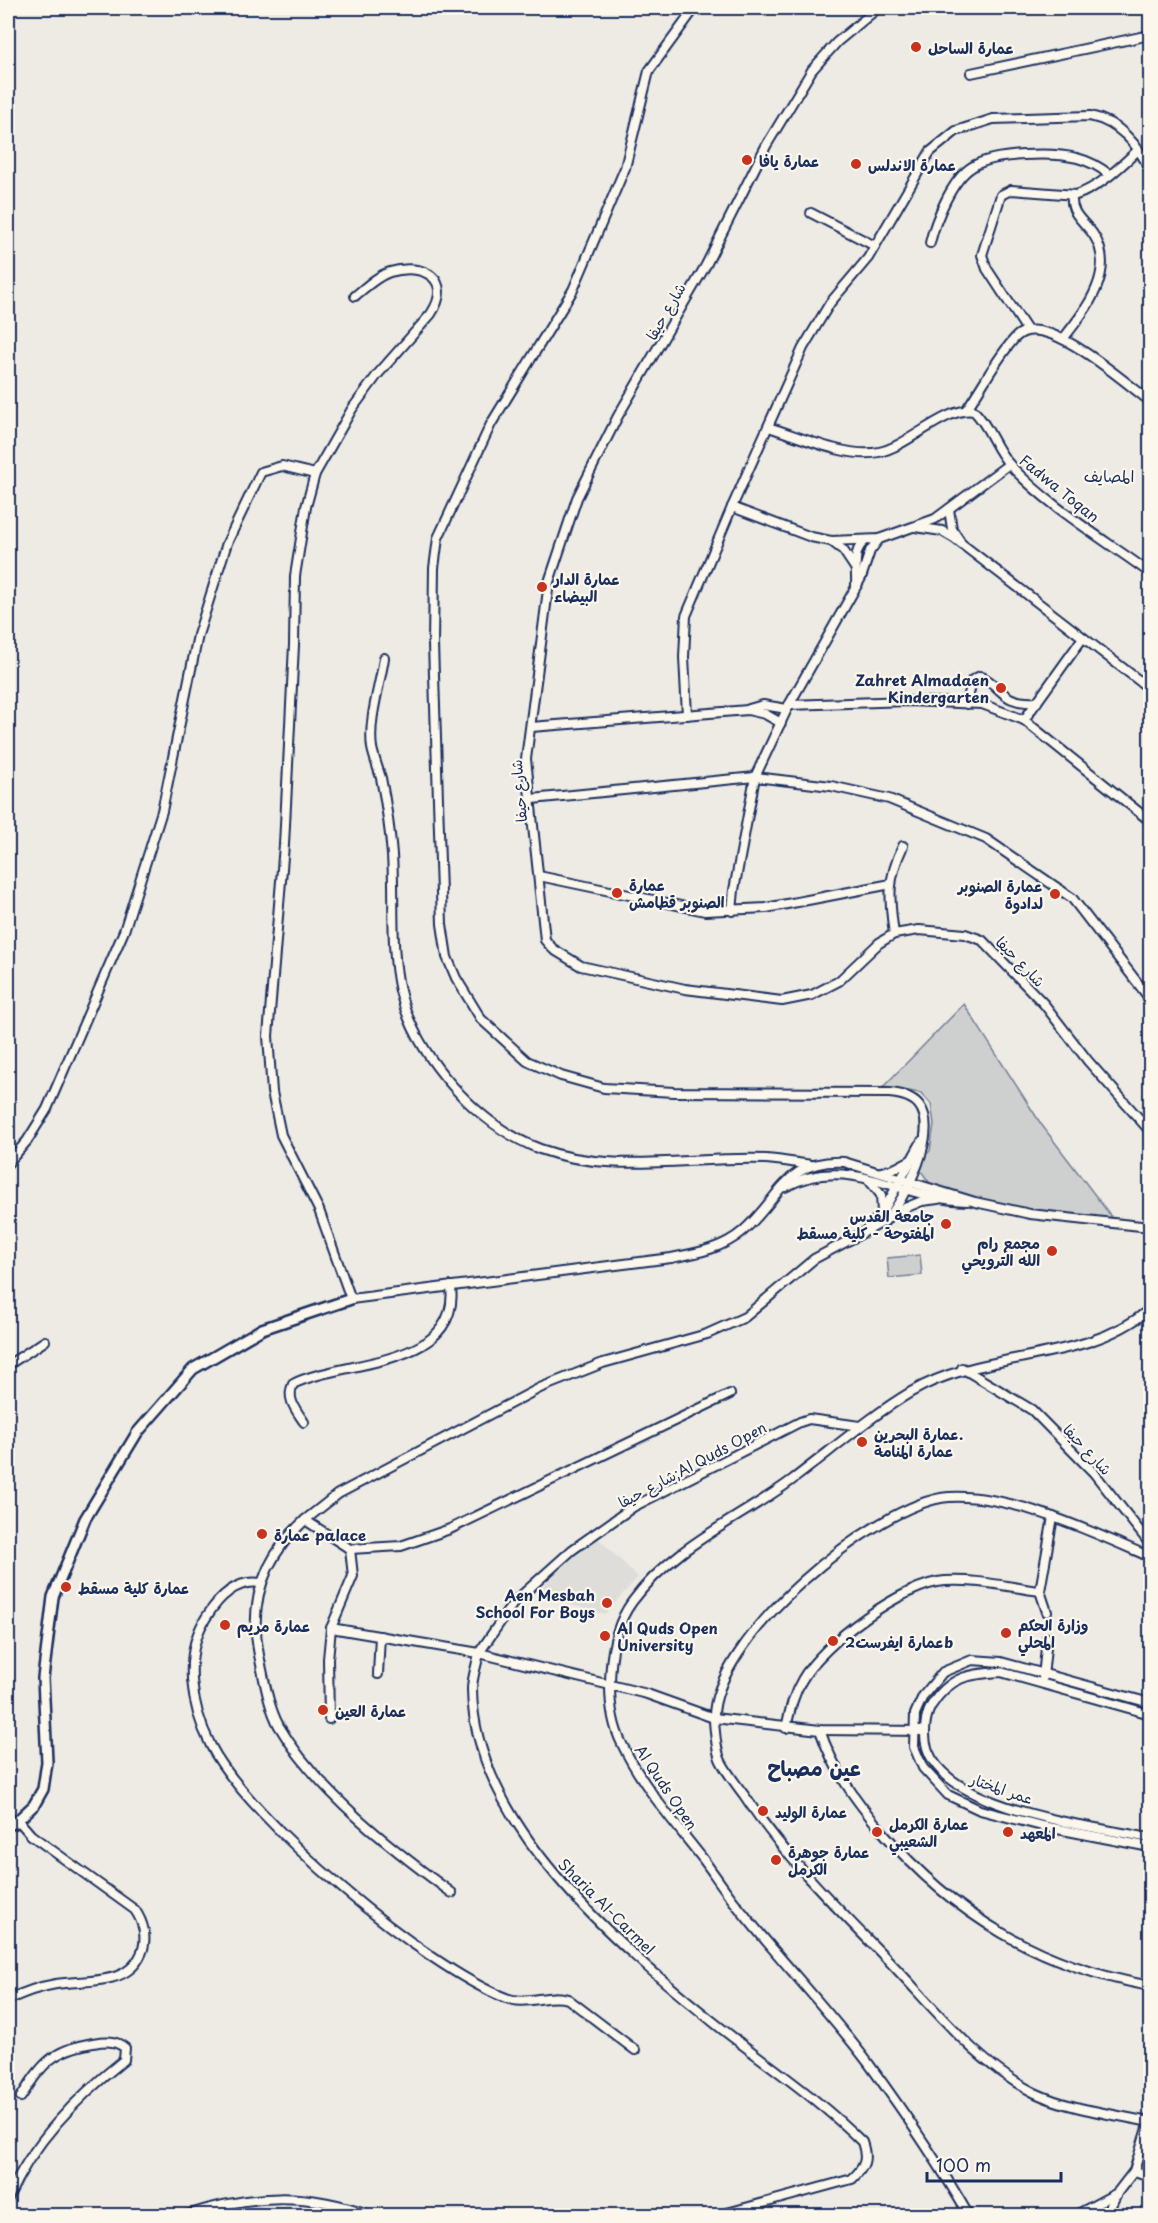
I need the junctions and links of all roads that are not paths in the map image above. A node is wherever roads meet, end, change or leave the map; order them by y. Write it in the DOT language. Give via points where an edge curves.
graph roads {
  1 [pos="695,8"];
  2 [pos="879,8"];
  3 [pos="1150,35"];
  4 [pos="971,73"];
  5 [pos="1138,150"];
  6 [pos="1150,171"];
  7 [pos="1110,175"];
  8 [pos="1072,195"];
  9 [pos="811,213"];
  10 [pos="930,243"];
  11 [pos="875,246"];
  12 [pos="355,296"];
  13 [pos="1027,330"];
  14 [pos="1063,339"];
  15 [pos="1150,401"];
  16 [pos="966,410"];
  17 [pos="768,427"];
  18 [pos="1009,464"];
  19 [pos="315,474"];
  20 [pos="732,507"];
  21 [pos="949,509"];
  22 [pos="912,526"];
  23 [pos="868,539"];
  24 [pos="879,539"];
  25 [pos="831,541"];
  26 [pos="962,545"];
  27 [pos="856,570"];
  28 [pos="1150,573"];
  29 [pos="856,587"];
  30 [pos="1082,639"];
  31 [pos="384,658"];
  32 [pos="1150,689"];
  33 [pos="1037,702"];
  34 [pos="967,704"];
  35 [pos="788,707"];
  36 [pos="748,710"];
  37 [pos="687,715"];
  38 [pos="1024,720"];
  39 [pos="781,723"];
  40 [pos="531,727"];
  41 [pos="755,777"];
  42 [pos="532,799"];
  43 [pos="1150,821"];
  44 [pos="903,846"];
  45 [pos="539,876"];
  46 [pos="891,884"];
  47 [pos="732,911"];
  48 [pos="894,934"];
  49 [pos="1150,999"];
  50 [pos="1150,1131"];
  51 [pos="916,1160"];
  52 [pos="8,1162"];
  53 [pos="812,1165"];
  54 [pos="877,1172"];
  55 [pos="867,1178"];
  56 [pos="904,1185"];
  57 [pos="933,1188"];
  58 [pos="778,1190"];
  59 [pos="941,1199"];
  60 [pos="975,1202"];
  61 [pos="894,1212"];
  62 [pos="881,1215"];
  63 [pos="1150,1227"];
  64 [pos="855,1236"];
  65 [pos="451,1287"];
  66 [pos="351,1299"];
  67 [pos="1150,1309"];
  68 [pos="45,1341"];
  69 [pos="8,1365"];
  70 [pos="962,1368"];
  71 [pos="730,1394"];
  72 [pos="304,1422"];
  73 [pos="860,1426"];
  74 [pos="1053,1517"];
  75 [pos="305,1520"];
  76 [pos="1150,1544"];
  77 [pos="350,1549"];
  78 [pos="1150,1557"];
  79 [pos="261,1583"];
  80 [pos="1040,1591"];
  81 [pos="1047,1612"];
  82 [pos="331,1628"];
  83 [pos="380,1636"];
  84 [pos="1047,1638"];
  85 [pos="479,1653"];
  86 [pos="1042,1673"];
  87 [pos="378,1674"];
  88 [pos="609,1684"];
  89 [pos="1043,1684"];
  90 [pos="1150,1703"];
  91 [pos="1150,1714"];
  92 [pos="714,1718"];
  93 [pos="329,1719"];
  94 [pos="786,1728"];
  95 [pos="820,1730"];
  96 [pos="914,1731"];
  97 [pos="925,1731"];
  98 [pos="18,1820"];
  99 [pos="8,1825"];
  100 [pos="1150,1838"];
  101 [pos="1150,1847"];
  102 [pos="452,1893"];
  103 [pos="1150,1986"];
  104 [pos="8,2000"];
  105 [pos="635,2050"];
  106 [pos="21,2097"];
  107 [pos="1150,2119"];
  108 [pos="1134,2171"];
  109 [pos="1150,2176"];
  110 [pos="1117,2193"];
  111 [pos="8,2198"];
  112 [pos="184,2216"];
  113 [pos="373,2216"];
  114 [pos="716,2216"];
  115 [pos="969,2216"];
  116 [pos="1074,2216"];
  117 [pos="1106,2216"];
  1 -- 51 [label="street" via="649,71 625,168 573,291 491,424 438,538 433,644 442,924 447,957 481,1019 527,1061 561,1076 604,1088 674,1092 906,1095 919,1104 926,1119"];
  2 -- 40 [label="street, شارع حيفا" via="837,42 812,70 766,146 706,265 618,416 577,498 549,582"];
  3 -- 4 [label="street"];
  5 -- 6 [label="street"];
  5 -- 7 [label="street"];
  5 -- 11 [label="street" via="1123,131 1102,118 1090,116 993,119 956,130 930,152"];
  7 -- 8 [label="street" via="1085,193"];
  7 -- 10 [label="street" via="1091,163 1061,155 1002,158 972,166 935,220"];
  8 -- 13 [label="street" via="1011,189 1001,195 982,255"];
  8 -- 14 [label="street" via="1072,208 1094,235 1101,275 1096,293"];
  9 -- 11 [label="street"];
  11 -- 17 [label="street" via="830,303 803,348"];
  12 -- 19 [label="street" via="389,273 415,268 432,274 437,282 437,305 352,409"];
  13 -- 14 [label="street" via="1043,330"];
  13 -- 16 [label="street" via="1016,336"];
  14 -- 15 [label="street"];
  16 -- 17 [label="street" via="900,446 878,452 848,452"];
  16 -- 18 [label="street, Fadwa Toqan" via="981,418"];
  17 -- 20 [label="street"];
  18 -- 21 [label="street"];
  18 -- 28 [label="street, Fadwa Toqan" via="1056,505"];
  19 -- 52 [label="street" via="282,466 261,472 227,543 198,635 159,820 124,931 47,1109"];
  19 -- 66 [label="street" via="295,576 284,845 268,1036 272,1092 281,1135 319,1210"];
  20 -- 25 [label="street"];
  20 -- 37 [label="street" via="686,616"];
  21 -- 22 [label="street" via="935,519"];
  21 -- 26 [label="street" via="952,529"];
  22 -- 24 [label="street"];
  22 -- 26 [label="street" via="942,531"];
  23 -- 24 [label="street"];
  23 -- 25 [label="street"];
  23 -- 27 [label="street" via="856,552"];
  24 -- 29 [label="street"];
  25 -- 27 [label="street" via="843,550"];
  26 -- 30 [label="street"];
  27 -- 29 [label="street"];
  29 -- 35 [label="street"];
  30 -- 32 [label="street"];
  30 -- 33 [label="street"];
  31 -- 53 [label="street" via="372,748 392,854 400,992 412,1024 435,1065 465,1100 505,1132 531,1145 588,1160 640,1163 767,1159"];
  33 -- 34 [label="street" via="1025,703 1003,695 980,676 972,680"];
  33 -- 38 [label="street"];
  34 -- 35 [label="street" via="908,701"];
  34 -- 38 [label="street" via="982,704"];
  35 -- 36 [label="street" via="763,705"];
  35 -- 39 [label="street"];
  36 -- 37 [label="street"];
  36 -- 39 [label="street"];
  37 -- 40 [label="street"];
  38 -- 43 [label="street"];
  39 -- 41 [label="street"];
  40 -- 42 [label="street, شارع حيفا" via="526,759"];
  41 -- 42 [label="street"];
  41 -- 47 [label="street"];
  41 -- 49 [label="street" via="831,786 889,799 986,839 1072,898"];
  42 -- 45 [label="street, شارع حيفا"];
  44 -- 46 [label="street" via="891,871"];
  45 -- 47 [label="street" via="705,911"];
  45 -- 48 [label="street, شارع حيفا" via="545,940 553,949 581,966 685,989 782,1001 812,995 839,981"];
  46 -- 47 [label="street"];
  46 -- 48 [label="street"];
  48 -- 50 [label="street, شارع حيفا" via="920,930 965,934 982,940 1044,1004"];
  51 -- 54 [label="street"];
  51 -- 56 [label="street"];
  51 -- 57 [label="street" via="923,1181"];
  53 -- 54 [label="street" via="844,1162"];
  53 -- 58 [label="street" via="792,1175"];
  54 -- 56 [label="street"];
  55 -- 56 [label="street"];
  55 -- 58 [label="street" via="848,1173 815,1174"];
  55 -- 62 [label="street" via="880,1195"];
  56 -- 57 [label="street"];
  56 -- 59 [label="street"];
  56 -- 61 [label="street"];
  56 -- 62 [label="street"];
  57 -- 60 [label="street"];
  58 -- 65 [label="street" via="742,1232 712,1249"];
  59 -- 60 [label="street"];
  59 -- 61 [label="street"];
  60 -- 63 [label="street" via="1065,1219"];
  61 -- 64 [label="street"];
  62 -- 64 [label="street"];
  64 -- 75 [label="street" via="814,1258 745,1317 707,1334 603,1363 540,1388 338,1494"];
  65 -- 66 [label="street"];
  65 -- 72 [label="street" via="449,1321 437,1334 408,1352 293,1384 291,1401"];
  66 -- 98 [label="street" via="262,1329 193,1370 137,1433 85,1519 53,1597 43,1678 47,1762 43,1789 34,1805"];
  67 -- 70 [label="street" via="1117,1332 1070,1349"];
  68 -- 69 [label="street"];
  70 -- 73 [label="street, Al Quds Open" via="913,1391"];
  70 -- 76 [label="street, شارع حيفا" via="1032,1410 1094,1473"];
  71 -- 77 [label="street" via="450,1529 401,1546"];
  73 -- 85 [label="street, شارع حيفا;Al Quds Open" via="809,1419 800,1422 633,1507 572,1550 513,1602"];
  73 -- 88 [label="street, Al Quds Open" via="790,1481 674,1558 631,1603 618,1634"];
  74 -- 78 [label="street"];
  74 -- 80 [label="street"];
  74 -- 92 [label="street" via="967,1497 931,1499 902,1511 806,1576 766,1616 736,1656 718,1692"];
  75 -- 77 [label="street"];
  75 -- 79 [label="street" via="284,1539"];
  77 -- 82 [label="street" via="353,1576"];
  79 -- 102 [label="street" via="255,1617 256,1642 278,1724 325,1785"];
  79 -- 105 [label="street" via="245,1582 224,1595 198,1629 191,1648 193,1686 203,1726 227,1772 316,1864 407,1940 472,1982 506,1998 568,1999"];
  80 -- 81 [label="street"];
  80 -- 94 [label="street" via="944,1581 914,1588 861,1621 817,1658 794,1695"];
  82 -- 83 [label="street"];
  82 -- 93 [label="street"];
  83 -- 85 [label="street"];
  83 -- 87 [label="street"];
  84 -- 86 [label="street"];
  85 -- 88 [label="street"];
  85 -- 114 [label="street, Sharia Al-Carmel" via="472,1686 475,1724 491,1776 515,1820 555,1878 642,1961 862,2142 866,2155 862,2169 852,2179"];
  86 -- 89 [label="street"];
  86 -- 90 [label="street"];
  86 -- 96 [label="street" via="1001,1662 972,1660 943,1672 923,1696 915,1714"];
  88 -- 92 [label="street" via="675,1702"];
  88 -- 115 [label="street, Al Quds Open" via="611,1709 621,1743 677,1828 734,1903 868,2062"];
  89 -- 91 [label="street, عمر المختار"];
  89 -- 97 [label="street, عمر المختار" via="1001,1672 954,1680 933,1704 926,1717"];
  92 -- 94 [label="street"];
  92 -- 107 [label="street" via="720,1760 758,1816 836,1909 992,2066 1036,2093 1096,2111"];
  94 -- 95 [label="street"];
  95 -- 96 [label="street"];
  95 -- 103 [label="street" via="829,1757 856,1801 933,1886 968,1913 1030,1949 1111,1979"];
  96 -- 97 [label="street"];
  96 -- 101 [label="street" via="914,1747 923,1768 948,1795 980,1810 1042,1826"];
  97 -- 100 [label="street, عمر المختار" via="924,1746 934,1766 955,1785 985,1800"];
  98 -- 99 [label="street"];
  98 -- 104 [label="street" via="37,1840 135,1910 142,1921 145,1942 136,1964 114,1978 29,1990"];
  106 -- 111 [label="street" via="36,2073 58,2051 104,2041 125,2048 124,2060 96,2082 35,2149"];
  107 -- 108 [label="street"];
  108 -- 109 [label="street"];
  108 -- 110 [label="street"];
  110 -- 116 [label="street"];
  110 -- 117 [label="street"];
  112 -- 113 [label="street" via="254,2198 309,2199"];
}
